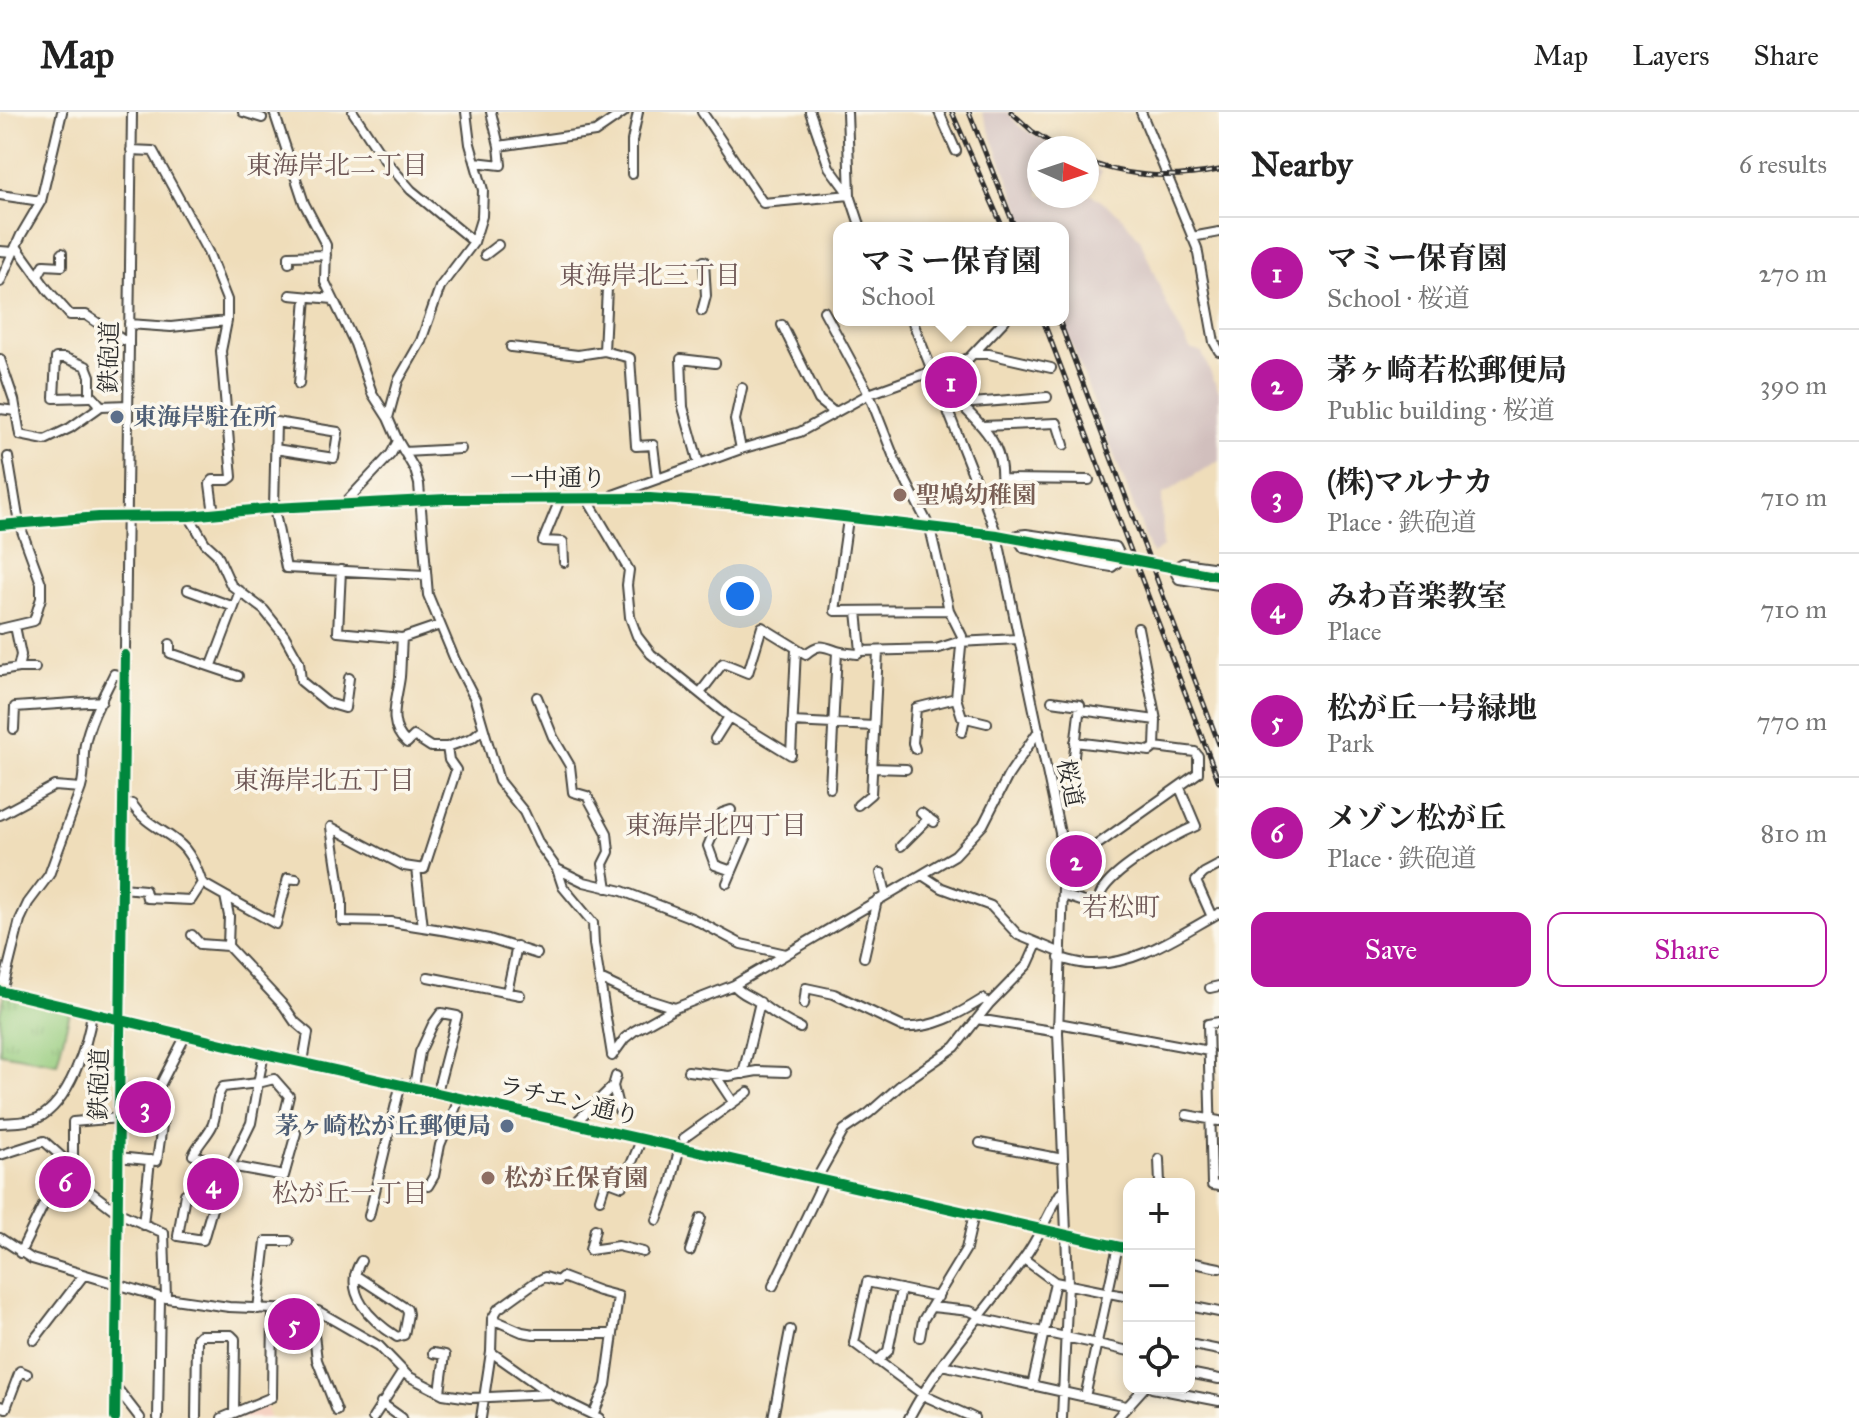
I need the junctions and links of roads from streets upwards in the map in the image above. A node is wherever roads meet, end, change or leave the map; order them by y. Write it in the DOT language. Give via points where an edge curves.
graph roads {
  1 [pos="62,112"];
  2 [pos="132,112"];
  3 [pos="243,112"];
  4 [pos="274,112"];
  5 [pos="353,112"];
  6 [pos="466,112"];
  7 [pos="491,112"];
  8 [pos="624,112"];
  9 [pos="638,112"];
  10 [pos="702,112"];
  11 [pos="810,112"];
  12 [pos="847,112"];
  13 [pos="939,112"];
  14 [pos="1141,112"];
  15 [pos="262,118"];
  16 [pos="499,146"];
  17 [pos="131,150"];
  18 [pos="956,151"];
  19 [pos="475,162"];
  20 [pos="632,174"];
  21 [pos="0,195"];
  22 [pos="850,195"];
  23 [pos="41,201"];
  24 [pos="859,222"];
  25 [pos="1219,232"];
  26 [pos="1192,237"];
  27 [pos="474,242"];
  28 [pos="498,245"];
  29 [pos="15,249"];
  30 [pos="0,251"];
  31 [pos="62,253"];
  32 [pos="326,255"];
  33 [pos="485,255"];
  34 [pos="704,261"];
  35 [pos="289,263"];
  36 [pos="38,276"];
  37 [pos="0,282"];
  38 [pos="607,288"];
  39 [pos="290,295"];
  40 [pos="306,297"];
  41 [pos="333,299"];
  42 [pos="702,311"];
  43 [pos="824,311"];
  44 [pos="227,321"];
  45 [pos="129,324"];
  46 [pos="782,325"];
  47 [pos="915,326"];
  48 [pos="999,326"];
  49 [pos="129,338"];
  50 [pos="511,347"];
  51 [pos="1218,347"];
  52 [pos="604,351"];
  53 [pos="973,354"];
  54 [pos="0,359"];
  55 [pos="715,363"];
  56 [pos="1051,368"];
  57 [pos="934,372"];
  58 [pos="299,384"];
  59 [pos="742,388"];
  60 [pos="869,394"];
  61 [pos="90,397"];
  62 [pos="1047,397"];
  63 [pos="960,404"];
  64 [pos="128,405"];
  65 [pos="101,406"];
  66 [pos="947,406"];
  67 [pos="0,409"];
  68 [pos="16,411"];
  69 [pos="835,413"];
  70 [pos="388,418"];
  71 [pos="982,426"];
  72 [pos="398,441"];
  73 [pos="1064,445"];
  74 [pos="275,449"];
  75 [pos="461,449"];
  76 [pos="741,449"];
  77 [pos="404,452"];
  78 [pos="8,457"];
  79 [pos="699,464"];
  80 [pos="657,478"];
  81 [pos="1003,479"];
  82 [pos="1089,480"];
  83 [pos="561,497"];
  84 [pos="586,497"];
  85 [pos="608,497"];
  86 [pos="984,499"];
  87 [pos="421,501"];
  88 [pos="343,504"];
  89 [pos="274,508"];
  90 [pos="214,514"];
  91 [pos="189,516"];
  92 [pos="127,517"];
  93 [pos="848,519"];
  94 [pos="19,523"];
  95 [pos="0,525"];
  96 [pos="930,528"];
  97 [pos="997,535"];
  98 [pos="1013,537"];
  99 [pos="1113,558"];
  100 [pos="564,562"];
  101 [pos="1219,568"];
  102 [pos="341,570"];
  103 [pos="1181,570"];
  104 [pos="425,575"];
  105 [pos="1219,576"];
  106 [pos="1219,585"];
  107 [pos="188,590"];
  108 [pos="240,591"];
  109 [pos="234,607"];
  110 [pos="949,610"];
  111 [pos="857,611"];
  112 [pos="440,625"];
  113 [pos="15,626"];
  114 [pos="1138,628"];
  115 [pos="0,629"];
  116 [pos="402,638"];
  117 [pos="1018,639"];
  118 [pos="963,643"];
  119 [pos="170,644"];
  120 [pos="796,649"];
  121 [pos="837,651"];
  122 [pos="861,651"];
  123 [pos="878,651"];
  124 [pos="212,665"];
  125 [pos="18,668"];
  126 [pos="35,668"];
  127 [pos="1,671"];
  128 [pos="238,676"];
  129 [pos="125,677"];
  130 [pos="349,678"];
  131 [pos="700,693"];
  132 [pos="537,697"];
  133 [pos="956,698"];
  134 [pos="102,701"];
  135 [pos="1052,701"];
  136 [pos="1080,710"];
  137 [pos="729,717"];
  138 [pos="965,718"];
  139 [pos="1156,720"];
  140 [pos="792,722"];
  141 [pos="987,723"];
  142 [pos="833,724"];
  143 [pos="874,726"];
  144 [pos="14,729"];
  145 [pos="483,729"];
  146 [pos="1039,730"];
  147 [pos="962,732"];
  148 [pos="715,739"];
  149 [pos="1075,742"];
  150 [pos="447,747"];
  151 [pos="1155,747"];
  152 [pos="915,749"];
  153 [pos="1074,756"];
  154 [pos="872,768"];
  155 [pos="906,769"];
  156 [pos="81,788"];
  157 [pos="830,788"];
  158 [pos="1180,788"];
  159 [pos="123,802"];
  160 [pos="858,805"];
  161 [pos="731,810"];
  162 [pos="0,815"];
  163 [pos="928,818"];
  164 [pos="750,829"];
  165 [pos="901,846"];
  166 [pos="1219,865"];
  167 [pos="416,868"];
  168 [pos="1063,868"];
  169 [pos="557,869"];
  170 [pos="732,871"];
  171 [pos="881,873"];
  172 [pos="922,875"];
  173 [pos="296,879"];
  174 [pos="202,883"];
  175 [pos="727,883"];
  176 [pos="122,888"];
  177 [pos="607,888"];
  178 [pos="886,894"];
  179 [pos="1063,895"];
  180 [pos="225,896"];
  181 [pos="877,900"];
  182 [pos="1216,915"];
  183 [pos="423,927"];
  184 [pos="192,935"];
  185 [pos="1037,944"];
  186 [pos="228,946"];
  187 [pos="517,946"];
  188 [pos="537,954"];
  189 [pos="786,954"];
  190 [pos="1059,955"];
  191 [pos="864,957"];
  192 [pos="428,977"];
  193 [pos="600,979"];
  194 [pos="734,985"];
  195 [pos="1,991"];
  196 [pos="507,992"];
  197 [pos="520,995"];
  198 [pos="760,1002"];
  199 [pos="804,1004"];
  200 [pos="989,1004"];
  201 [pos="675,1008"];
  202 [pos="92,1013"];
  203 [pos="120,1019"];
  204 [pos="977,1019"];
  205 [pos="1219,1022"];
  206 [pos="800,1028"];
  207 [pos="1058,1028"];
  208 [pos="186,1035"];
  209 [pos="1209,1051"];
  210 [pos="264,1054"];
  211 [pos="303,1062"];
  212 [pos="688,1071"];
  213 [pos="786,1072"];
  214 [pos="743,1074"];
  215 [pos="715,1075"];
  216 [pos="1214,1077"];
  217 [pos="258,1083"];
  218 [pos="401,1083"];
  219 [pos="414,1086"];
  220 [pos="437,1092"];
  221 [pos="748,1092"];
  222 [pos="460,1097"];
  223 [pos="733,1102"];
  224 [pos="619,1110"];
  225 [pos="1187,1115"];
  226 [pos="119,1116"];
  227 [pos="152,1117"];
  228 [pos="1215,1120"];
  229 [pos="0,1123"];
  230 [pos="575,1123"];
  231 [pos="642,1138"];
  232 [pos="682,1142"];
  233 [pos="980,1143"];
  234 [pos="0,1155"];
  235 [pos="118,1157"];
  236 [pos="1063,1159"];
  237 [pos="1159,1159"];
  238 [pos="150,1160"];
  239 [pos="69,1164"];
  240 [pos="230,1166"];
  241 [pos="1160,1178"];
  242 [pos="820,1179"];
  243 [pos="428,1186"];
  244 [pos="1219,1186"];
  245 [pos="1064,1191"];
  246 [pos="600,1199"];
  247 [pos="117,1212"];
  248 [pos="974,1214"];
  249 [pos="369,1216"];
  250 [pos="701,1218"];
  251 [pos="657,1220"];
  252 [pos="143,1225"];
  253 [pos="595,1229"];
  254 [pos="1043,1231"];
  255 [pos="164,1233"];
  256 [pos="1066,1235"];
  257 [pos="178,1236"];
  258 [pos="0,1238"];
  259 [pos="289,1241"];
  260 [pos="1118,1246"];
  261 [pos="1123,1247"];
  262 [pos="690,1251"];
  263 [pos="643,1252"];
  264 [pos="20,1253"];
  265 [pos="1024,1259"];
  266 [pos="361,1261"];
  267 [pos="1195,1263"];
  268 [pos="1219,1268"];
  269 [pos="355,1275"];
  270 [pos="83,1276"];
  271 [pos="1055,1282"];
  272 [pos="1068,1283"];
  273 [pos="117,1286"];
  274 [pos="773,1286"];
  275 [pos="901,1289"];
  276 [pos="1108,1292"];
  277 [pos="1123,1296"];
  278 [pos="938,1297"];
  279 [pos="163,1298"];
  280 [pos="932,1307"];
  281 [pos="1195,1307"];
  282 [pos="258,1309"];
  283 [pos="273,1310"];
  284 [pos="311,1310"];
  285 [pos="1219,1312"];
  286 [pos="980,1317"];
  287 [pos="492,1319"];
  288 [pos="384,1328"];
  289 [pos="790,1330"];
  290 [pos="1044,1333"];
  291 [pos="613,1334"];
  292 [pos="920,1337"];
  293 [pos="1066,1337"];
  294 [pos="34,1340"];
  295 [pos="1097,1344"];
  296 [pos="1195,1345"];
  297 [pos="379,1346"];
  298 [pos="1123,1350"];
  299 [pos="1219,1350"];
  300 [pos="491,1352"];
  301 [pos="433,1353"];
  302 [pos="877,1361"];
  303 [pos="942,1365"];
  304 [pos="402,1373"];
  305 [pos="27,1374"];
  306 [pos="1195,1374"];
  307 [pos="1219,1379"];
  308 [pos="1032,1386"];
  309 [pos="115,1387"];
  310 [pos="440,1392"];
  311 [pos="1064,1392"];
  312 [pos="922,1393"];
  313 [pos="550,1394"];
  314 [pos="1137,1394"];
  315 [pos="1183,1394"];
  316 [pos="483,1397"];
  317 [pos="1085,1397"];
  318 [pos="1219,1401"];
  319 [pos="381,1403"];
  320 [pos="0,1406"];
  321 [pos="1126,1406"];
  322 [pos="337,1411"];
  323 [pos="234,1413"];
  324 [pos="596,1416"];
  325 [pos="115,1418"];
  326 [pos="140,1418"];
  327 [pos="158,1418"];
  328 [pos="196,1418"];
  329 [pos="222,1418"];
  330 [pos="373,1418"];
  331 [pos="402,1418"];
  332 [pos="481,1418"];
  333 [pos="773,1418"];
  334 [pos="909,1418"];
  335 [pos="974,1418"];
  336 [pos="1062,1418"];
  337 [pos="1117,1418"];
  1 -- 23 [label="street"];
  2 -- 17 [label="street, 鉄砲道"];
  3 -- 15 [label="street"];
  4 -- 32 [label="street"];
  5 -- 27 [label="street" via="402,180"];
  6 -- 19 [label="street"];
  7 -- 16 [label="street"];
  8 -- 16 [label="street" via="595,132"];
  9 -- 20 [label="street"];
  10 -- 22 [label="street" via="763,203"];
  11 -- 22 [label="street" via="829,167"];
  12 -- 22 [label="street"];
  13 -- 18 [label="street"];
  14 -- 26 [label="street"];
  16 -- 19 [label="street" via="501,165"];
  17 -- 44 [label="street" via="153,151 178,194 225,293"];
  17 -- 45 [label="street, 鉄砲道"];
  19 -- 27 [label="street" via="484,200"];
  21 -- 23 [label="street"];
  22 -- 24 [label="street"];
  23 -- 29 [label="street"];
  25 -- 26 [label="street"];
  26 -- 51 [label="street"];
  27 -- 70 [label="street" via="440,287 421,341 398,381"];
  28 -- 33 [label="street"];
  29 -- 30 [label="street"];
  29 -- 36 [label="street"];
  29 -- 37 [label="street"];
  31 -- 36 [label="street" via="62,266 44,265"];
  32 -- 35 [label="street" via="289,256"];
  32 -- 41 [label="street" via="324,277"];
  34 -- 42 [label="street"];
  36 -- 49 [label="street" via="70,315 86,315 123,340"];
  38 -- 52 [label="street"];
  39 -- 40 [label="street"];
  40 -- 41 [label="street"];
  40 -- 58 [label="street"];
  41 -- 70 [label="street" via="372,393"];
  43 -- 60 [label="street"];
  44 -- 45 [label="street" via="171,327"];
  44 -- 90 [label="street" via="221,351 232,477 210,484"];
  45 -- 49 [label="street, 鉄砲道"];
  46 -- 69 [label="street" via="819,400"];
  47 -- 57 [label="street, 桜道"];
  48 -- 53 [label="street"];
  49 -- 64 [label="street, 鉄砲道"];
  50 -- 52 [label="street" via="578,355"];
  52 -- 80 [label="street" via="630,358 636,446 653,445"];
  53 -- 56 [label="street"];
  53 -- 57 [label="street"];
  54 -- 68 [label="street"];
  55 -- 79 [label="street" via="681,359 683,407"];
  57 -- 60 [label="street"];
  57 -- 66 [label="street, 桜道"];
  59 -- 76 [label="street" via="735,420"];
  60 -- 69 [label="street"];
  60 -- 96 [label="street"];
  61 -- 61 [label="street" via="54,398 56,358 86,366"];
  61 -- 65 [label="street"];
  62 -- 63 [label="street"];
  63 -- 66 [label="street"];
  63 -- 71 [label="street"];
  64 -- 65 [label="street"];
  64 -- 92 [label="street, 鉄砲道"];
  65 -- 68 [label="street" via="45,440 20,435"];
  66 -- 86 [label="street, 桜道"];
  67 -- 68 [label="street"];
  69 -- 76 [label="street" via="800,432"];
  70 -- 72 [label="street"];
  71 -- 73 [label="street" via="1057,423"];
  71 -- 81 [label="street" via="1000,456"];
  72 -- 77 [label="street"];
  72 -- 88 [label="street"];
  74 -- 74 [label="street" via="334,458 338,432 276,422"];
  74 -- 89 [label="street"];
  75 -- 77 [label="street"];
  76 -- 79 [label="street"];
  77 -- 87 [label="street" via="415,470"];
  78 -- 94 [label="street"];
  79 -- 80 [label="street"];
  80 -- 85 [label="street"];
  81 -- 82 [label="street"];
  81 -- 86 [label="street" via="999,499"];
  83 -- 84 [label="street, 一中通り"];
  83 -- 87 [label="street, 一中通り"];
  83 -- 100 [label="street" via="543,541 563,542"];
  84 -- 85 [label="street, 一中通り"];
  84 -- 131 [label="street" via="629,570 629,612 637,636 659,663"];
  85 -- 93 [label="street, 一中通り"];
  86 -- 97 [label="street, 桜道"];
  87 -- 88 [label="street, 一中通り"];
  87 -- 104 [label="street"];
  88 -- 89 [label="street, 一中通り"];
  89 -- 90 [label="street, 一中通り"];
  89 -- 102 [label="street" via="286,568"];
  90 -- 91 [label="street, 一中通り"];
  91 -- 92 [label="street, 一中通り"];
  91 -- 108 [label="street" via="217,554 231,585"];
  92 -- 94 [label="street, 一中通り"];
  92 -- 129 [label="street, 鉄砲道"];
  93 -- 96 [label="street, 一中通り"];
  93 -- 111 [label="street" via="835,611"];
  94 -- 95 [label="street, 一中通り"];
  94 -- 113 [label="street" via="41,583 41,598 34,621"];
  96 -- 97 [label="street, 一中通り"];
  96 -- 110 [label="street"];
  97 -- 98 [label="street, 一中通り"];
  97 -- 117 [label="street, 桜道"];
  98 -- 98 [label="street" via="1026,534 1116,547 1119,553 1112,567 1075,562 1024,548"];
  98 -- 99 [label="street, 一中通り"];
  101 -- 106 [label="street" via="1183,563 1176,574 1179,579"];
  102 -- 104 [label="street"];
  102 -- 116 [label="street" via="338,632"];
  103 -- 105 [label="street"];
  104 -- 112 [label="street"];
  107 -- 109 [label="street"];
  108 -- 109 [label="street"];
  108 -- 130 [label="street" via="273,621 295,652 301,681 321,699 345,708"];
  109 -- 124 [label="street"];
  110 -- 111 [label="street"];
  110 -- 118 [label="street"];
  111 -- 122 [label="street"];
  112 -- 116 [label="street"];
  112 -- 145 [label="street" via="470,686"];
  113 -- 115 [label="street"];
  113 -- 125 [label="street"];
  114 -- 139 [label="street"];
  116 -- 150 [label="street" via="392,712 399,736 407,743 417,736 431,747"];
  117 -- 118 [label="street"];
  117 -- 146 [label="street, 桜道"];
  118 -- 123 [label="street"];
  118 -- 133 [label="street"];
  119 -- 124 [label="street" via="170,653"];
  120 -- 121 [label="street" via="806,654 826,645"];
  120 -- 131 [label="street" via="762,627 748,673 723,663"];
  120 -- 140 [label="street"];
  121 -- 122 [label="street"];
  121 -- 142 [label="street"];
  122 -- 123 [label="street"];
  123 -- 143 [label="street"];
  124 -- 128 [label="street"];
  125 -- 126 [label="street"];
  125 -- 127 [label="street"];
  129 -- 134 [label="street" via="114,674"];
  129 -- 159 [label="street, 鉄砲道"];
  131 -- 137 [label="street"];
  132 -- 177 [label="street" via="570,766 573,792 587,796 604,824"];
  133 -- 138 [label="street"];
  133 -- 152 [label="street" via="916,708"];
  134 -- 144 [label="street" via="15,707"];
  134 -- 156 [label="street" via="84,748"];
  135 -- 136 [label="street" via="1080,705"];
  136 -- 139 [label="street"];
  136 -- 149 [label="street"];
  137 -- 140 [label="street" via="791,755"];
  137 -- 148 [label="street"];
  138 -- 141 [label="street"];
  138 -- 147 [label="street"];
  139 -- 151 [label="street"];
  140 -- 142 [label="street"];
  142 -- 143 [label="street"];
  142 -- 157 [label="street"];
  143 -- 154 [label="street"];
  145 -- 150 [label="street"];
  145 -- 169 [label="street" via="499,781"];
  146 -- 168 [label="street, 桜道"];
  146 -- 172 [label="street" via="983,825 965,847"];
  149 -- 151 [label="street" via="1150,751"];
  149 -- 153 [label="street"];
  150 -- 167 [label="street" via="456,770 424,869"];
  151 -- 158 [label="street" via="1198,756 1198,773"];
  154 -- 155 [label="street"];
  154 -- 160 [label="street" via="871,794"];
  156 -- 162 [label="street" via="54,786"];
  156 -- 195 [label="street" via="49,875 20,920"];
  158 -- 168 [label="street" via="1091,849 1078,873"];
  158 -- 179 [label="street" via="1196,826 1172,836 1123,871 1104,887 1096,906"];
  159 -- 174 [label="street" via="183,847"];
  159 -- 176 [label="street, 鉄砲道"];
  161 -- 170 [label="street" via="722,813 708,846 715,865"];
  163 -- 165 [label="street"];
  164 -- 170 [label="street"];
  166 -- 182 [label="street" via="1196,881"];
  167 -- 183 [label="street"];
  167 -- 183 [label="street" via="331,827 342,921"];
  168 -- 179 [label="street, 桜道"];
  169 -- 177 [label="street"];
  169 -- 193 [label="street" via="563,887 593,923"];
  170 -- 175 [label="street"];
  171 -- 178 [label="street"];
  172 -- 178 [label="street"];
  172 -- 185 [label="street" via="991,906 1018,935"];
  173 -- 180 [label="street" via="288,878 276,924"];
  174 -- 176 [label="street" via="191,900 147,898 145,890"];
  174 -- 180 [label="street"];
  176 -- 203 [label="street, 鉄砲道"];
  177 -- 189 [label="street" via="692,918 741,944"];
  178 -- 181 [label="street"];
  179 -- 190 [label="street, 桜道"];
  180 -- 186 [label="street"];
  181 -- 189 [label="street"];
  181 -- 191 [label="street"];
  182 -- 190 [label="street" via="1124,960 1086,964"];
  183 -- 187 [label="street"];
  184 -- 186 [label="street" via="200,944"];
  185 -- 190 [label="street"];
  185 -- 200 [label="street" via="1028,964"];
  186 -- 211 [label="street" via="308,1033"];
  187 -- 188 [label="street"];
  187 -- 196 [label="street"];
  189 -- 194 [label="street"];
  190 -- 207 [label="street, 桜道"];
  192 -- 196 [label="street"];
  193 -- 201 [label="street"];
  193 -- 201 [label="street" via="612,1056 625,1038"];
  194 -- 198 [label="street"];
  194 -- 201 [label="street"];
  195 -- 202 [label="street, ラチエン通り"];
  196 -- 197 [label="street"];
  198 -- 206 [label="street"];
  198 -- 214 [label="street"];
  199 -- 200 [label="street" via="806,988 825,991 911,1028 954,1017 983,999"];
  200 -- 204 [label="street"];
  202 -- 203 [label="street, ラチエン通り"];
  202 -- 229 [label="street" via="87,1043 70,1083 42,1116"];
  203 -- 208 [label="street, ラチエン通り"];
  203 -- 226 [label="street, 鉄砲道"];
  204 -- 207 [label="street"];
  204 -- 242 [label="street" via="955,1047 844,1130"];
  205 -- 209 [label="street" via="1208,1024"];
  207 -- 209 [label="street"];
  207 -- 236 [label="street, 桜道"];
  208 -- 210 [label="street, ラチエン通り"];
  208 -- 227 [label="street" via="155,1095"];
  209 -- 216 [label="street"];
  210 -- 211 [label="street, ラチエン通り"];
  210 -- 217 [label="street"];
  211 -- 218 [label="street, ラチエン通り"];
  212 -- 215 [label="street"];
  213 -- 214 [label="street"];
  214 -- 215 [label="street"];
  215 -- 223 [label="street"];
  216 -- 228 [label="street"];
  217 -- 240 [label="street" via="251,1123"];
  217 -- 240 [label="street" via="223,1087 211,1127 193,1155"];
  217 -- 240 [label="street" via="274,1079 289,1096 285,1113 296,1133 284,1176"];
  218 -- 219 [label="street, ラチエン通り"];
  218 -- 249 [label="street"];
  219 -- 220 [label="street, ラチエン通り"];
  219 -- 220 [label="street" via="420,1052 433,1024 441,1013 457,1016"];
  220 -- 222 [label="street, ラチエン通り"];
  221 -- 223 [label="street"];
  222 -- 230 [label="street, ラチエン通り"];
  222 -- 243 [label="street"];
  223 -- 232 [label="street"];
  224 -- 230 [label="street" via="615,1081"];
  225 -- 228 [label="street"];
  226 -- 227 [label="street"];
  226 -- 235 [label="street, 鉄砲道"];
  226 -- 239 [label="street" via="73,1122"];
  227 -- 238 [label="street" via="163,1118 157,1161"];
  228 -- 244 [label="street" via="1212,1185"];
  230 -- 231 [label="street, ラチエン通り"];
  231 -- 232 [label="street, ラチエン通り"];
  231 -- 246 [label="street" via="622,1186 606,1180"];
  232 -- 242 [label="street, ラチエン通り"];
  232 -- 251 [label="street"];
  233 -- 236 [label="street"];
  234 -- 239 [label="street" via="43,1141"];
  235 -- 238 [label="street"];
  235 -- 247 [label="street, 鉄砲道"];
  236 -- 245 [label="street, 桜道"];
  237 -- 241 [label="street"];
  238 -- 252 [label="street"];
  239 -- 247 [label="street" via="79,1183"];
  239 -- 264 [label="street"];
  242 -- 248 [label="street, ラチエン通り"];
  242 -- 274 [label="street"];
  245 -- 254 [label="street"];
  245 -- 256 [label="street, 桜道"];
  247 -- 252 [label="street"];
  247 -- 273 [label="street, 鉄砲道"];
  248 -- 254 [label="street, ラチエン通り"];
  248 -- 278 [label="street" via="966,1249"];
  250 -- 262 [label="street"];
  252 -- 255 [label="street"];
  253 -- 263 [label="street" via="590,1250 618,1246"];
  254 -- 256 [label="street, ラチエン通り"];
  254 -- 265 [label="street"];
  255 -- 257 [label="street"];
  255 -- 279 [label="street"];
  256 -- 260 [label="street, ラチエン通り"];
  256 -- 272 [label="street, 桜道"];
  257 -- 257 [label="street" via="203,1240 214,1202 185,1194"];
  258 -- 264 [label="street"];
  259 -- 282 [label="street" via="266,1241"];
  260 -- 261 [label="street, ラチエン通り"];
  260 -- 276 [label="street"];
  264 -- 270 [label="street"];
  265 -- 271 [label="street"];
  265 -- 286 [label="street"];
  266 -- 269 [label="street"];
  267 -- 268 [label="street"];
  269 -- 288 [label="street" via="355,1291"];
  269 -- 288 [label="street" via="407,1309 404,1335 397,1337"];
  270 -- 273 [label="street"];
  270 -- 294 [label="street"];
  271 -- 272 [label="street"];
  271 -- 290 [label="street"];
  272 -- 276 [label="street"];
  272 -- 293 [label="street, 桜道"];
  273 -- 279 [label="street"];
  273 -- 309 [label="street, 鉄砲道"];
  275 -- 278 [label="street"];
  275 -- 302 [label="street" via="888,1351"];
  275 -- 302 [label="street" via="867,1282 854,1343"];
  276 -- 277 [label="street"];
  276 -- 295 [label="street"];
  278 -- 280 [label="street"];
  279 -- 282 [label="street"];
  279 -- 327 [label="street"];
  280 -- 286 [label="street"];
  280 -- 292 [label="street"];
  281 -- 285 [label="street"];
  282 -- 283 [label="street"];
  283 -- 284 [label="street"];
  283 -- 323 [label="street" via="272,1397"];
  284 -- 297 [label="street"];
  284 -- 322 [label="street" via="317,1360"];
  286 -- 290 [label="street"];
  286 -- 303 [label="street"];
  287 -- 291 [label="street" via="534,1334"];
  287 -- 291 [label="street" via="522,1289 545,1277 562,1277 618,1296"];
  287 -- 300 [label="street"];
  288 -- 297 [label="street"];
  289 -- 333 [label="street"];
  290 -- 293 [label="street"];
  290 -- 308 [label="street"];
  291 -- 324 [label="street"];
  293 -- 295 [label="street"];
  293 -- 311 [label="street, 桜道"];
  295 -- 298 [label="street"];
  295 -- 317 [label="street"];
  296 -- 299 [label="street"];
  297 -- 304 [label="street"];
  300 -- 313 [label="street"];
  300 -- 316 [label="street"];
  301 -- 310 [label="street" via="448,1356"];
  302 -- 312 [label="street"];
  303 -- 308 [label="street"];
  303 -- 312 [label="street"];
  304 -- 310 [label="street"];
  304 -- 319 [label="street"];
  305 -- 320 [label="street" via="20,1371 6,1408"];
  306 -- 307 [label="street"];
  308 -- 311 [label="street"];
  309 -- 325 [label="street, 鉄砲道"];
  309 -- 326 [label="street"];
  310 -- 316 [label="street"];
  311 -- 317 [label="street"];
  311 -- 336 [label="street, 桜道"];
  312 -- 334 [label="street"];
  312 -- 335 [label="street"];
  313 -- 316 [label="street"];
  313 -- 324 [label="street"];
  314 -- 321 [label="street"];
  315 -- 318 [label="street"];
  316 -- 332 [label="street"];
  317 -- 321 [label="street"];
  319 -- 330 [label="street"];
  319 -- 331 [label="street"];
  321 -- 337 [label="street"];
  323 -- 328 [label="street" via="235,1339 200,1335"];
  323 -- 329 [label="street"];
}
